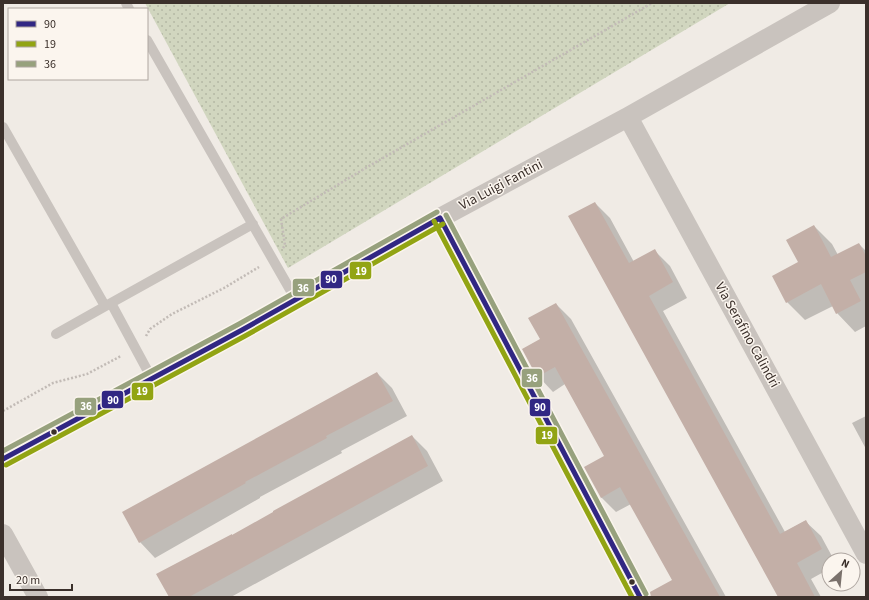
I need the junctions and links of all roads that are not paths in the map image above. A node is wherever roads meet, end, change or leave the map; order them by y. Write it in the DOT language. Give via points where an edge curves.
graph roads {
  1 [pos="830,3"];
  2 [pos="148,42"];
  3 [pos="628,117"];
  4 [pos="3,127"];
  5 [pos="440,218"];
  6 [pos="253,224"];
  7 [pos="296,300"];
  8 [pos="108,305"];
  9 [pos="56,334"];
  10 [pos="152,379"];
  11 [pos="3,459"];
  12 [pos="3,534"];
  13 [pos="865,551"];
  14 [pos="38,597"];
  15 [pos="640,597"];
  1 -- 3 [label="street, Via Luigi Fantini"];
  2 -- 6 [label="lane"];
  3 -- 5 [label="street, Via Luigi Fantini"];
  3 -- 13 [label="street, Via Serafino Calindri"];
  4 -- 8 [label="lane"];
  5 -- 7 [label="street, Via Luigi Fantini"];
  5 -- 15 [label="street"];
  6 -- 7 [label="lane"];
  6 -- 8 [label="lane"];
  7 -- 10 [label="street, Via Luigi Fantini"];
  8 -- 9 [label="lane"];
  8 -- 10 [label="lane"];
  10 -- 11 [label="street, Via Luigi Fantini"];
  12 -- 14 [label="street"];
}
